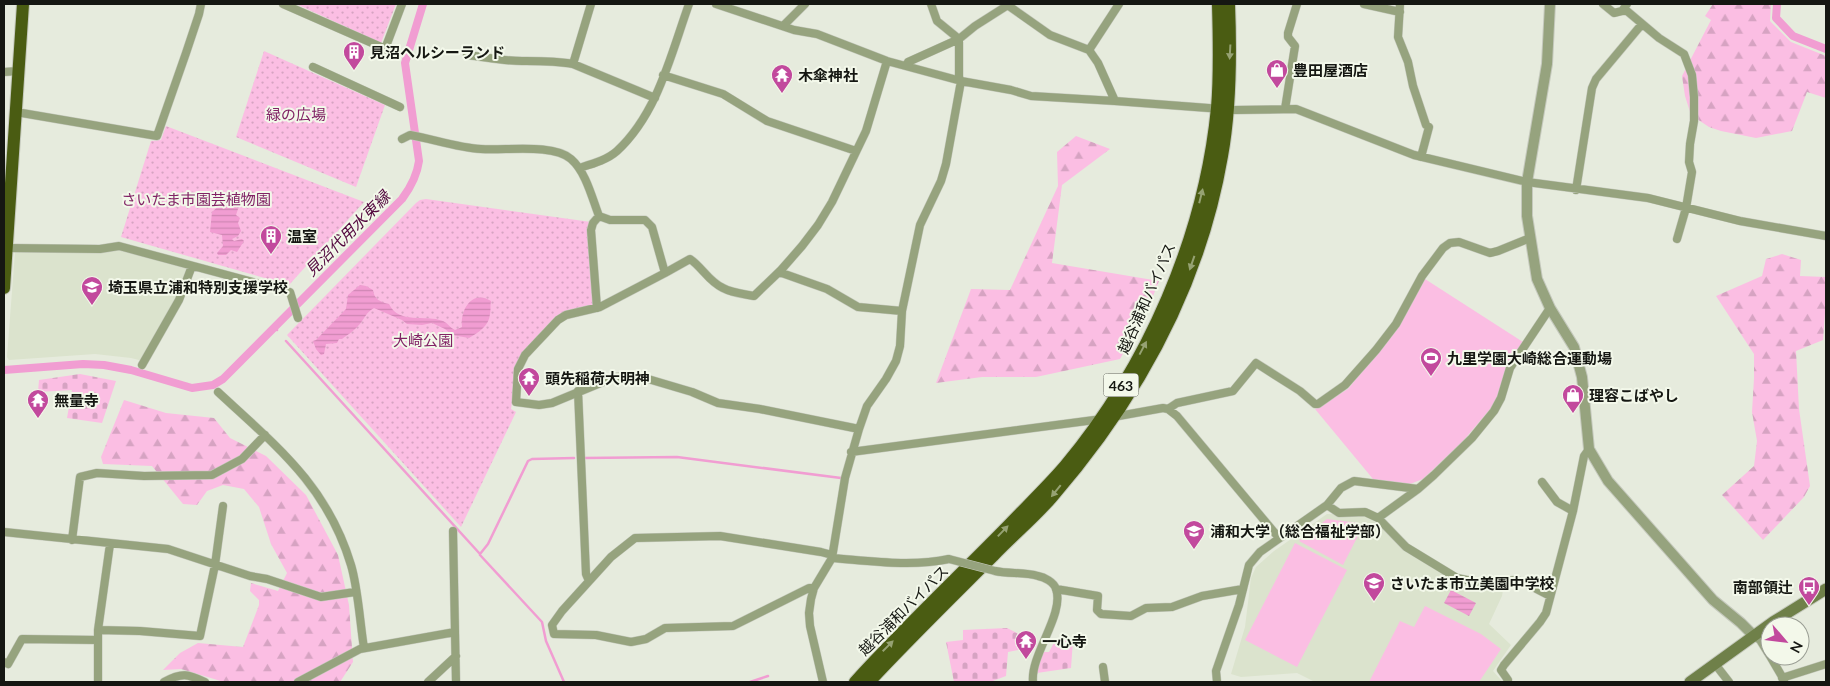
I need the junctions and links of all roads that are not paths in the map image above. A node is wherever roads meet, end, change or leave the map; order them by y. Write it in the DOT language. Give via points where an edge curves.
graph roads {
  1 [pos="23,4"];
  2 [pos="201,4"];
  3 [pos="283,4"];
  4 [pos="402,4"];
  5 [pos="591,4"];
  6 [pos="688,4"];
  7 [pos="716,4"];
  8 [pos="804,4"];
  9 [pos="931,4"];
  10 [pos="1119,4"];
  11 [pos="1218,4"];
  12 [pos="1229,4"];
  13 [pos="1297,4"];
  14 [pos="1364,4"];
  15 [pos="1400,4"];
  16 [pos="1550,4"];
  17 [pos="1604,4"];
  18 [pos="1628,4"];
  19 [pos="1009,5"];
  20 [pos="743,8"];
  21 [pos="1622,11"];
  22 [pos="1400,12"];
  23 [pos="1642,24"];
  24 [pos="783,26"];
  25 [pos="959,39"];
  26 [pos="385,48"];
  27 [pos="1089,50"];
  28 [pos="397,54"];
  29 [pos="467,55"];
  30 [pos="887,61"];
  31 [pos="573,64"];
  32 [pos="906,66"];
  33 [pos="313,67"];
  34 [pos="18,71"];
  35 [pos="4,72"];
  36 [pos="663,75"];
  37 [pos="961,81"];
  38 [pos="655,98"];
  39 [pos="1115,101"];
  40 [pos="400,107"];
  41 [pos="1222,109"];
  42 [pos="1285,109"];
  43 [pos="16,112"];
  44 [pos="402,139"];
  45 [pos="856,152"];
  46 [pos="1421,157"];
  47 [pos="579,168"];
  48 [pos="1527,182"];
  49 [pos="1576,190"];
  50 [pos="1686,208"];
  51 [pos="599,216"];
  52 [pos="1826,236"];
  53 [pos="1530,238"];
  54 [pos="1677,239"];
  55 [pos="5,251"];
  56 [pos="192,266"];
  57 [pos="779,272"];
  58 [pos="665,273"];
  59 [pos="4,288"];
  60 [pos="597,308"];
  61 [pos="1550,308"];
  62 [pos="902,310"];
  63 [pos="298,318"];
  64 [pos="142,365"];
  65 [pos="578,391"];
  66 [pos="218,392"];
  67 [pos="1168,409"];
  68 [pos="1115,416"];
  69 [pos="1100,419"];
  70 [pos="858,429"];
  71 [pos="265,435"];
  72 [pos="1589,449"];
  73 [pos="851,452"];
  74 [pos="1542,482"];
  75 [pos="1418,489"];
  76 [pos="1327,505"];
  77 [pos="222,506"];
  78 [pos="1573,511"];
  79 [pos="1378,518"];
  80 [pos="453,531"];
  81 [pos="4,532"];
  82 [pos="1279,538"];
  83 [pos="72,540"];
  84 [pos="110,544"];
  85 [pos="832,557"];
  86 [pos="215,565"];
  87 [pos="589,581"];
  88 [pos="814,588"];
  89 [pos="1056,589"];
  90 [pos="1243,589"];
  91 [pos="1826,589"];
  92 [pos="355,592"];
  93 [pos="1550,596"];
  94 [pos="98,630"];
  95 [pos="455,632"];
  96 [pos="1754,636"];
  97 [pos="98,640"];
  98 [pos="1760,640"];
  99 [pos="364,648"];
  100 [pos="456,656"];
  101 [pos="4,662"];
  102 [pos="1715,664"];
  103 [pos="1826,664"];
  104 [pos="1775,666"];
  105 [pos="1104,667"];
  106 [pos="1783,680"];
  107 [pos="98,682"];
  108 [pos="164,682"];
  109 [pos="205,682"];
  110 [pos="298,682"];
  111 [pos="428,682"];
  112 [pos="456,682"];
  113 [pos="823,682"];
  114 [pos="855,682"];
  115 [pos="869,682"];
  116 [pos="1033,682"];
  117 [pos="1105,682"];
  118 [pos="1217,682"];
  119 [pos="1507,682"];
  120 [pos="1690,682"];
  121 [pos="1729,682"];
  1 -- 34 [label="highway"];
  2 -- 43 [label="street" via="157,136"];
  3 -- 26 [label="street"];
  4 -- 26 [label="street"];
  5 -- 31 [label="street"];
  6 -- 36 [label="street"];
  7 -- 20 [label="street"];
  8 -- 24 [label="street"];
  9 -- 25 [label="street" via="937,21"];
  10 -- 27 [label="street"];
  11 -- 41 [label="highway, 越谷浦和バイパス / 463"];
  12 -- 41 [label="highway, 越谷浦和バイパス / 463, one-way" via="1231,44"];
  13 -- 42 [label="street" via="1288,33 1295,46"];
  14 -- 22 [label="street"];
  15 -- 22 [label="street"];
  16 -- 48 [label="street" via="1547,64"];
  17 -- 21 [label="street" via="1614,13"];
  18 -- 21 [label="street"];
  19 -- 25 [label="street"];
  19 -- 27 [label="street" via="1050,35"];
  20 -- 24 [label="street"];
  21 -- 23 [label="street" via="1627,11"];
  22 -- 46 [label="street" via="1398,37 1429,127"];
  23 -- 49 [label="street" via="1592,88"];
  23 -- 50 [label="street" via="1684,54 1692,75 1694,105 1689,162 1692,172"];
  24 -- 30 [label="street" via="817,34"];
  25 -- 32 [label="street" via="908,62"];
  25 -- 37 [label="street" via="958,77"];
  26 -- 28 [label="street"];
  27 -- 39 [label="street"];
  29 -- 31 [label="street"];
  30 -- 32 [label="street"];
  30 -- 45 [label="street" via="866,132"];
  31 -- 38 [label="street"];
  32 -- 37 [label="street"];
  33 -- 40 [label="street"];
  34 -- 35 [label="street"];
  34 -- 43 [label="highway"];
  36 -- 38 [label="street"];
  36 -- 45 [label="street" via="723,94 767,122"];
  37 -- 39 [label="street" via="1030,96"];
  37 -- 62 [label="street" via="946,164 920,225"];
  38 -- 47 [label="street" via="641,122 617,151"];
  39 -- 41 [label="street"];
  41 -- 42 [label="street"];
  41 -- 68 [label="highway, 越谷浦和バイパス / 463, one-way" via="1222,154 1200,243 1156,348"];
  69 -- 41 [label="highway, 越谷浦和バイパス / 463, one-way" via="1132,370 1176,277"];
  42 -- 46 [label="street" via="1296,109"];
  43 -- 55 [label="highway"];
  44 -- 47 [label="street" via="410,135 480,149 556,151 571,158"];
  45 -- 57 [label="street" via="818,225"];
  46 -- 48 [label="street"];
  47 -- 51 [label="street"];
  48 -- 49 [label="street"];
  48 -- 53 [label="street"];
  49 -- 50 [label="street" via="1648,198"];
  50 -- 52 [label="street" via="1740,222"];
  50 -- 54 [label="street"];
  51 -- 58 [label="street" via="610,220 649,222"];
  51 -- 60 [label="street" via="593,222 592,230"];
  53 -- 61 [label="street" via="1538,279"];
  53 -- 67 [label="street" via="1490,253 1459,242 1443,248 1376,350 1345,385 1318,404 1256,363 1233,390 1177,403"];
  55 -- 56 [label="street" via="119,246"];
  55 -- 59 [label="highway"];
  56 -- 63 [label="street" via="290,292"];
  56 -- 64 [label="street" via="179,300"];
  57 -- 58 [label="street" via="754,296 722,288 690,259"];
  57 -- 62 [label="street" via="827,289 858,307"];
  58 -- 60 [label="street"];
  60 -- 65 [label="street" via="558,320 525,355 518,369 516,402 552,403"];
  61 -- 72 [label="street" via="1574,347 1582,377"];
  61 -- 75 [label="street" via="1510,368 1494,411 1472,438"];
  62 -- 70 [label="street" via="896,362 868,406"];
  65 -- 70 [label="street" via="615,377 638,376 718,403"];
  65 -- 87 [label="street" via="586,574"];
  66 -- 71 [label="street"];
  67 -- 68 [label="street"];
  67 -- 82 [label="street"];
  68 -- 69 [label="street"];
  68 -- 115 [label="highway, 越谷浦和バイパス / 463, one-way" via="1052,498"];
  69 -- 73 [label="street"];
  114 -- 69 [label="highway, 越谷浦和バイパス / 463, one-way" via="1063,468"];
  70 -- 73 [label="street"];
  71 -- 83 [label="street" via="242,459 212,475 83,475 80,477"];
  71 -- 92 [label="street" via="304,475 325,505 349,559"];
  72 -- 78 [label="street" via="1584,456"];
  72 -- 96 [label="street" via="1608,481 1712,600"];
  73 -- 85 [label="street"];
  74 -- 78 [label="street" via="1556,502"];
  75 -- 76 [label="street" via="1354,481 1341,488"];
  75 -- 79 [label="street"];
  76 -- 79 [label="street" via="1339,513 1365,512"];
  76 -- 82 [label="street"];
  77 -- 86 [label="street"];
  78 -- 93 [label="street"];
  79 -- 93 [label="street" via="1406,547 1457,578 1481,583 1516,580"];
  80 -- 95 [label="street"];
  81 -- 83 [label="street"];
  82 -- 90 [label="street" via="1260,552 1250,565"];
  83 -- 84 [label="street"];
  84 -- 86 [label="street" via="168,549"];
  84 -- 94 [label="street"];
  85 -- 87 [label="street" via="720,536 635,538 611,557"];
  85 -- 88 [label="street"];
  85 -- 89 [label="street, bridge" via="912,563 950,559 1008,574 1038,576 1052,583"];
  86 -- 92 [label="street" via="321,597"];
  86 -- 94 [label="street" via="200,636"];
  87 -- 88 [label="street" via="552,625 554,634 596,635 631,642 646,639 665,628 733,626 808,588"];
  88 -- 113 [label="street" via="810,620"];
  89 -- 90 [label="street" via="1098,596 1101,614 1131,616 1146,608 1172,607 1202,596"];
  89 -- 116 [label="street" via="1057,602"];
  90 -- 118 [label="street" via="1216,671"];
  91 -- 96 [label="main road"];
  92 -- 99 [label="street"];
  93 -- 119 [label="street" via="1546,613 1501,670"];
  94 -- 97 [label="street"];
  95 -- 99 [label="street"];
  95 -- 100 [label="street"];
  96 -- 98 [label="street"];
  96 -- 102 [label="main road"];
  97 -- 101 [label="street" via="22,639 8,664"];
  97 -- 107 [label="street"];
  99 -- 110 [label="street"];
  100 -- 111 [label="street"];
  100 -- 112 [label="street"];
  102 -- 120 [label="main road"];
  102 -- 121 [label="street"];
  103 -- 106 [label="street"];
  104 -- 106 [label="street"];
  105 -- 117 [label="street"];
  108 -- 109 [label="street" via="176,675 193,676"];
}
